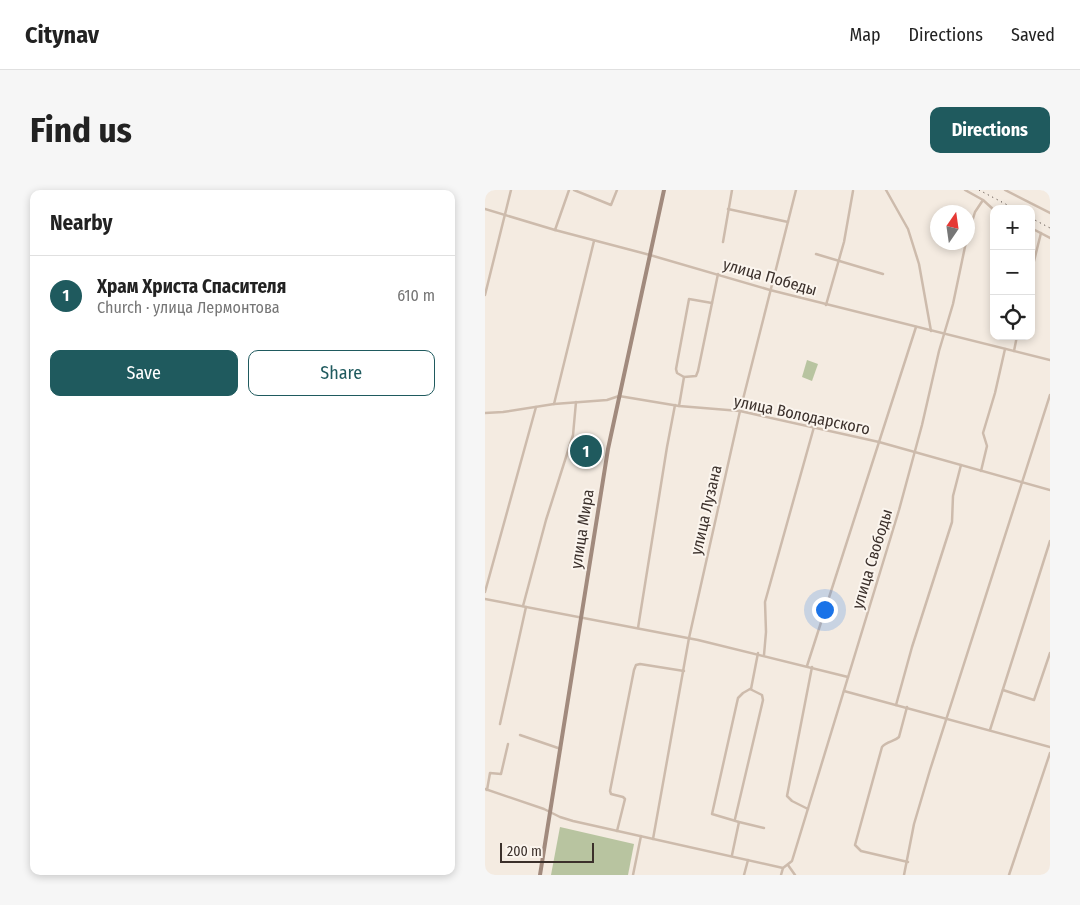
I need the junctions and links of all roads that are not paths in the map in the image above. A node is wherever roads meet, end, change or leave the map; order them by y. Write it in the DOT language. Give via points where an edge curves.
graph roads {
  1 [pos="511,190"];
  2 [pos="569,190"];
  3 [pos="574,190"];
  4 [pos="617,190"];
  5 [pos="664,190"];
  6 [pos="732,190"];
  7 [pos="796,190"];
  8 [pos="886,190"];
  9 [pos="965,190"];
  10 [pos="1005,190"];
  11 [pos="853,191"];
  12 [pos="1011,191"];
  13 [pos="983,200"];
  14 [pos="990,206"];
  15 [pos="485,209"];
  16 [pos="728,209"];
  17 [pos="975,212"];
  18 [pos="1050,213"];
  19 [pos="504,216"];
  20 [pos="788,222"];
  21 [pos="555,230"];
  22 [pos="1035,230"];
  23 [pos="1041,233"];
  24 [pos="1050,238"];
  25 [pos="594,241"];
  26 [pos="723,242"];
  27 [pos="964,250"];
  28 [pos="816,254"];
  29 [pos="649,255"];
  30 [pos="1035,257"];
  31 [pos="839,260"];
  32 [pos="718,274"];
  33 [pos="883,274"];
  34 [pos="770,290"];
  35 [pos="485,295"];
  36 [pos="712,303"];
  37 [pos="826,305"];
  38 [pos="916,327"];
  39 [pos="931,331"];
  40 [pos="944,334"];
  41 [pos="1016,340"];
  42 [pos="1005,349"];
  43 [pos="1014,351"];
  44 [pos="1050,360"];
  45 [pos="684,377"];
  46 [pos="1050,395"];
  47 [pos="619,396"];
  48 [pos="576,402"];
  49 [pos="554,404"];
  50 [pos="677,406"];
  51 [pos="536,407"];
  52 [pos="740,412"];
  53 [pos="485,413"];
  54 [pos="814,427"];
  55 [pos="879,442"];
  56 [pos="915,452"];
  57 [pos="961,465"];
  58 [pos="981,471"];
  59 [pos="1022,483"];
  60 [pos="1050,490"];
  61 [pos="1050,541"];
  62 [pos="485,592"];
  63 [pos="485,599"];
  64 [pos="524,607"];
  65 [pos="581,618"];
  66 [pos="639,628"];
  67 [pos="689,638"];
  68 [pos="758,653"];
  69 [pos="1050,654"];
  70 [pos="765,655"];
  71 [pos="807,666"];
  72 [pos="812,667"];
  73 [pos="684,671"];
  74 [pos="848,676"];
  75 [pos="751,689"];
  76 [pos="1003,690"];
  77 [pos="844,691"];
  78 [pos="896,705"];
  79 [pos="907,707"];
  80 [pos="946,718"];
  81 [pos="501,724"];
  82 [pos="990,730"];
  83 [pos="520,736"];
  84 [pos="509,744"];
  85 [pos="1050,747"];
  86 [pos="561,749"];
  87 [pos="1050,753"];
  88 [pos="486,789"];
  89 [pos="809,809"];
  90 [pos="551,813"];
  91 [pos="735,820"];
  92 [pos="739,822"];
  93 [pos="764,828"];
  94 [pos="617,831"];
  95 [pos="641,836"];
  96 [pos="653,838"];
  97 [pos="732,856"];
  98 [pos="748,859"];
  99 [pos="908,862"];
  100 [pos="788,865"];
  101 [pos="783,868"];
  102 [pos="540,875"];
  103 [pos="633,875"];
  104 [pos="744,875"];
  105 [pos="781,875"];
  106 [pos="795,875"];
  107 [pos="904,875"];
  108 [pos="1009,875"];
  1 -- 19 [label="street"];
  2 -- 21 [label="street"];
  3 -- 4 [label="street" via="611,204"];
  5 -- 29 [label="main road, улица Мира"];
  6 -- 16 [label="street"];
  7 -- 20 [label="street, улица Лузана"];
  8 -- 39 [label="street" via="908,229 919,264"];
  9 -- 13 [label="street"];
  10 -- 12 [label="street"];
  11 -- 31 [label="street"];
  12 -- 18 [label="street"];
  13 -- 14 [label="street"];
  13 -- 17 [label="street"];
  15 -- 19 [label="street, улица Победы"];
  16 -- 20 [label="street"];
  16 -- 26 [label="street"];
  19 -- 21 [label="street, улица Победы"];
  19 -- 35 [label="street"];
  20 -- 34 [label="street, улица Лузана"];
  21 -- 25 [label="street, улица Победы"];
  22 -- 23 [label="street"];
  23 -- 24 [label="street"];
  23 -- 30 [label="street"];
  25 -- 29 [label="street, улица Победы"];
  25 -- 49 [label="street"];
  27 -- 40 [label="street, улица Свободы"];
  28 -- 31 [label="street"];
  29 -- 32 [label="street, улица Победы"];
  29 -- 47 [label="main road, улица Мира"];
  31 -- 33 [label="street"];
  31 -- 37 [label="street"];
  32 -- 34 [label="street, улица Победы"];
  32 -- 36 [label="street"];
  34 -- 37 [label="street, улица Победы"];
  34 -- 52 [label="street, улица Лузана"];
  36 -- 45 [label="street" via="699,371 696,376"];
  36 -- 45 [label="street" via="689,299 676,369"];
  37 -- 38 [label="street, улица Победы"];
  38 -- 39 [label="street, улица Победы"];
  38 -- 55 [label="street"];
  39 -- 40 [label="street, улица Победы"];
  40 -- 42 [label="street, улица Победы"];
  40 -- 56 [label="street, улица Свободы"];
  41 -- 43 [label="street"];
  42 -- 43 [label="street, улица Победы"];
  42 -- 58 [label="street" via="983,433 987,446"];
  43 -- 44 [label="street, улица Победы"];
  45 -- 50 [label="street"];
  46 -- 59 [label="street"];
  47 -- 48 [label="street, улица Володарского"];
  47 -- 50 [label="street, улица Володарского"];
  47 -- 65 [label="main road, улица Мира"];
  48 -- 49 [label="street, улица Володарского"];
  48 -- 64 [label="street" via="573,436 546,520"];
  49 -- 51 [label="street, улица Володарского"];
  50 -- 52 [label="street, улица Володарского"];
  50 -- 66 [label="street" via="665,456"];
  51 -- 53 [label="street, улица Володарского"];
  51 -- 62 [label="street"];
  52 -- 54 [label="street, улица Володарского"];
  52 -- 67 [label="street, улица Лузана"];
  54 -- 55 [label="street, улица Володарского"];
  54 -- 70 [label="street" via="765,602"];
  55 -- 56 [label="street, улица Володарского"];
  55 -- 71 [label="street"];
  56 -- 57 [label="street, улица Володарского"];
  56 -- 74 [label="street, улица Свободы"];
  57 -- 58 [label="street, улица Володарского"];
  57 -- 78 [label="street" via="953,496 952,522"];
  58 -- 59 [label="street, улица Володарского"];
  59 -- 60 [label="street, улица Володарского"];
  59 -- 80 [label="street"];
  61 -- 76 [label="street"];
  63 -- 64 [label="street"];
  64 -- 65 [label="street"];
  64 -- 81 [label="street"];
  65 -- 66 [label="street"];
  65 -- 86 [label="main road, улица Мира"];
  66 -- 67 [label="street"];
  67 -- 68 [label="street"];
  67 -- 73 [label="street, улица Лузана"];
  68 -- 70 [label="street"];
  68 -- 75 [label="street"];
  69 -- 76 [label="street" via="1034,700"];
  70 -- 71 [label="street"];
  71 -- 72 [label="street"];
  72 -- 74 [label="street"];
  72 -- 89 [label="street" via="787,796"];
  73 -- 94 [label="street" via="640,664 634,670 610,791 625,799"];
  73 -- 96 [label="street, улица Лузана"];
  74 -- 77 [label="street, улица Свободы"];
  75 -- 91 [label="street" via="762,695 763,700"];
  75 -- 91 [label="street" via="738,698 712,814"];
  76 -- 82 [label="street"];
  77 -- 78 [label="street"];
  77 -- 89 [label="street, улица Свободы"];
  78 -- 79 [label="street"];
  79 -- 80 [label="street"];
  79 -- 99 [label="street" via="899,737 882,747 855,845 861,851"];
  80 -- 82 [label="street"];
  80 -- 99 [label="street" via="914,824"];
  82 -- 85 [label="street"];
  83 -- 86 [label="street"];
  84 -- 88 [label="street" via="501,774 490,773"];
  86 -- 90 [label="main road, улица Мира"];
  87 -- 108 [label="street"];
  88 -- 90 [label="street"];
  89 -- 100 [label="street, улица Свободы"];
  90 -- 94 [label="street"];
  90 -- 102 [label="main road, улица Мира"];
  91 -- 92 [label="street"];
  92 -- 93 [label="street"];
  92 -- 97 [label="street"];
  94 -- 95 [label="street"];
  95 -- 96 [label="street"];
  95 -- 103 [label="street"];
  96 -- 97 [label="street"];
  97 -- 98 [label="street"];
  98 -- 101 [label="street"];
  98 -- 104 [label="street"];
  99 -- 107 [label="street"];
  100 -- 101 [label="street"];
  100 -- 106 [label="street"];
  101 -- 105 [label="street"];
}
